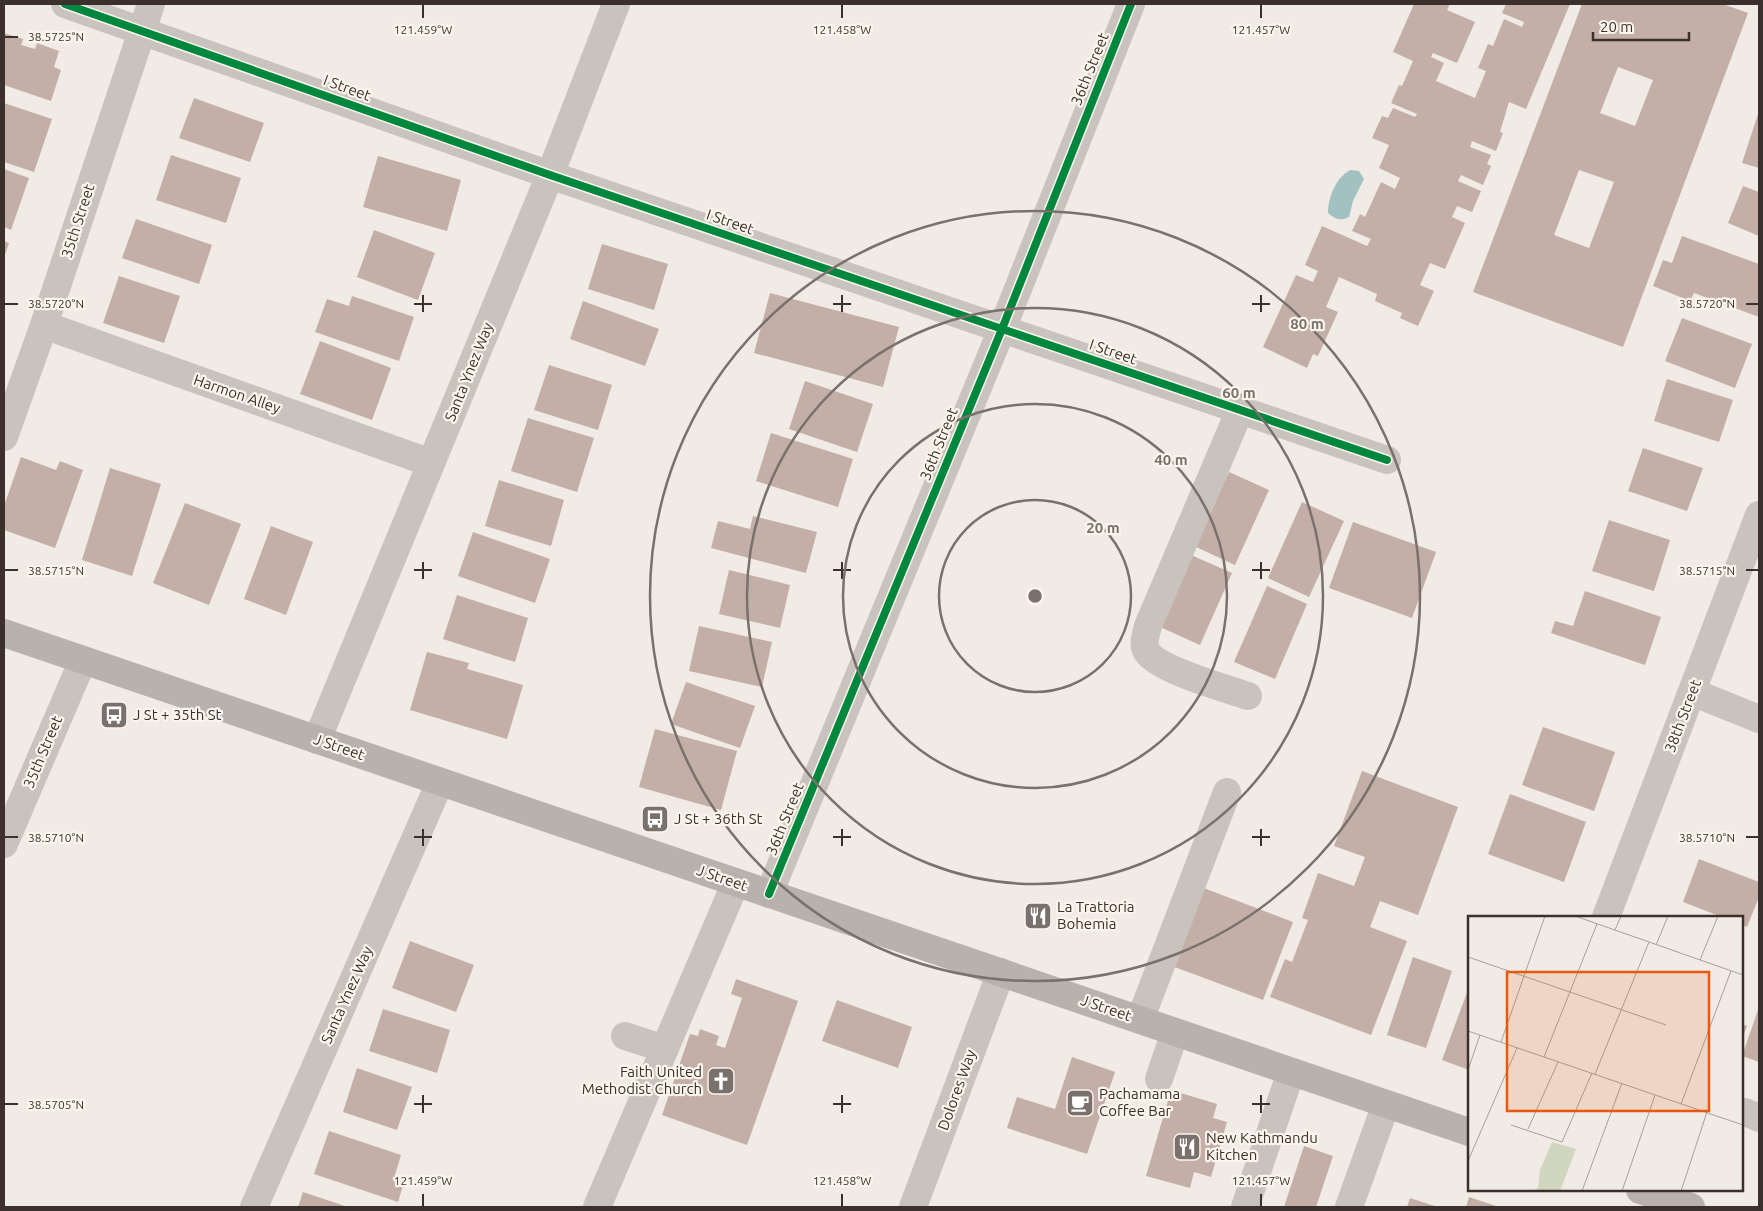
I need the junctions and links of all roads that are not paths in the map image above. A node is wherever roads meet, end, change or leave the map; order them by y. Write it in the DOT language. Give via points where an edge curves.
graph roads {
  1 [pos="65,4"];
  2 [pos="151,4"];
  3 [pos="616,4"];
  4 [pos="1131,4"];
  5 [pos="141,30"];
  6 [pos="550,175"];
  7 [pos="44,325"];
  8 [pos="1002,329"];
  9 [pos="1240,410"];
  10 [pos="4,437"];
  11 [pos="1387,460"];
  12 [pos="431,463"];
  13 [pos="1759,514"];
  14 [pos="4,633"];
  15 [pos="83,660"];
  16 [pos="1692,692"];
  17 [pos="1248,696"];
  18 [pos="1759,718"];
  19 [pos="317,740"];
  20 [pos="440,782"];
  21 [pos="1227,792"];
  22 [pos="4,844"];
  23 [pos="736,882"];
  24 [pos="769,894"];
  25 [pos="1606,916"];
  26 [pos="1001,972"];
  27 [pos="1140,1020"];
  28 [pos="1175,1032"];
  29 [pos="625,1036"];
  30 [pos="665,1049"];
  31 [pos="1292,1072"];
  32 [pos="1159,1078"];
  33 [pos="1386,1104"];
  34 [pos="1468,1132"];
  35 [pos="1643,1191"];
  36 [pos="254,1207"];
  37 [pos="597,1207"];
  38 [pos="913,1207"];
  39 [pos="1245,1207"];
  40 [pos="1349,1207"];
  41 [pos="1691,1207"];
  1 -- 5 [label="street, I Street"];
  2 -- 5 [label="street, 35th Street"];
  3 -- 6 [label="street, Santa Ynez Way"];
  4 -- 8 [label="street, 36th Street"];
  5 -- 6 [label="street, I Street"];
  5 -- 7 [label="street, 35th Street"];
  6 -- 8 [label="street, I Street"];
  6 -- 12 [label="street, Santa Ynez Way"];
  7 -- 10 [label="street, 35th Street"];
  7 -- 12 [label="street, Harmon Alley"];
  8 -- 9 [label="street, I Street"];
  8 -- 24 [label="street, 36th Street"];
  9 -- 11 [label="street, I Street"];
  9 -- 17 [label="street" via="1148,626 1144,643 1146,652 1161,665"];
  12 -- 19 [label="street, Santa Ynez Way"];
  13 -- 16 [label="street, 38th Street"];
  14 -- 15 [label="main road, J Street"];
  15 -- 19 [label="main road, J Street"];
  15 -- 22 [label="street, 35th Street"];
  16 -- 18 [label="street"];
  16 -- 25 [label="street, 38th Street"];
  19 -- 20 [label="main road, J Street"];
  20 -- 23 [label="main road, J Street"];
  20 -- 36 [label="street, Santa Ynez Way"];
  21 -- 27 [label="street"];
  23 -- 24 [label="main road, J Street"];
  23 -- 30 [label="street"];
  24 -- 26 [label="main road, J Street"];
  26 -- 27 [label="main road, J Street"];
  26 -- 38 [label="street, Dolores Way"];
  27 -- 28 [label="main road, J Street"];
  28 -- 31 [label="main road, J Street"];
  28 -- 32 [label="street"];
  29 -- 30 [label="street"];
  30 -- 37 [label="street"];
  31 -- 33 [label="main road, J Street"];
  31 -- 39 [label="street"];
  33 -- 34 [label="main road, J Street"];
  33 -- 40 [label="street"];
  35 -- 41 [label="main road"];
}
